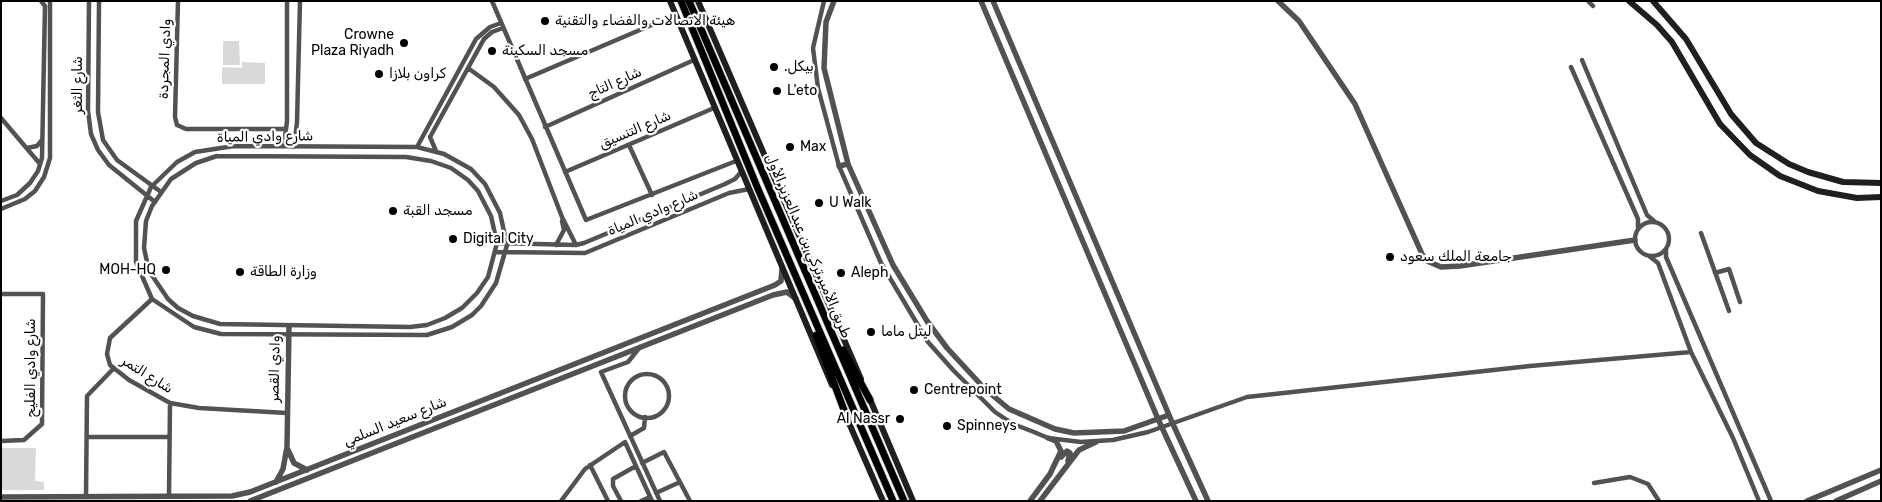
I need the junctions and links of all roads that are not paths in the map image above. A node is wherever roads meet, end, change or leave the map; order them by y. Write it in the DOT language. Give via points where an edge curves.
graph roads {
  1 [pos="41,1"];
  2 [pos="50,1"];
  3 [pos="89,1"];
  4 [pos="99,1"];
  5 [pos="178,1"];
  6 [pos="492,1"];
  7 [pos="670,1"];
  8 [pos="681,1"];
  9 [pos="689,1"];
  10 [pos="698,1"];
  11 [pos="824,1"];
  12 [pos="834,1"];
  13 [pos="981,1"];
  14 [pos="993,1"];
  15 [pos="1278,1"];
  16 [pos="1588,1"];
  17 [pos="1629,1"];
  18 [pos="1653,1"];
  19 [pos="287,3"];
  20 [pos="300,3"];
  21 [pos="1593,6"];
  22 [pos="675,15"];
  23 [pos="502,26"];
  24 [pos="694,60"];
  25 [pos="1582,60"];
  26 [pos="1571,67"];
  27 [pos="468,68"];
  28 [pos="525,78"];
  29 [pos="1034,98"];
  30 [pos="1024,102"];
  31 [pos="714,108"];
  32 [pos="1,118"];
  33 [pos="296,126"];
  34 [pos="545,126"];
  35 [pos="285,127"];
  36 [pos="42,139"];
  37 [pos="629,145"];
  38 [pos="284,146"];
  39 [pos="294,147"];
  40 [pos="417,147"];
  41 [pos="27,148"];
  42 [pos="436,151"];
  43 [pos="736,161"];
  44 [pos="40,164"];
  45 [pos="848,164"];
  46 [pos="839,166"];
  47 [pos="565,172"];
  48 [pos="741,172"];
  49 [pos="134,175"];
  50 [pos="128,182"];
  51 [pos="1881,183"];
  52 [pos="726,184"];
  53 [pos="151,187"];
  54 [pos="749,189"];
  55 [pos="20,192"];
  56 [pos="161,192"];
  57 [pos="729,193"];
  58 [pos="652,195"];
  59 [pos="700,195"];
  60 [pos="146,196"];
  61 [pos="1881,197"];
  62 [pos="25,199"];
  63 [pos="1,201"];
  64 [pos="155,202"];
  65 [pos="704,204"];
  66 [pos="1,209"];
  67 [pos="562,218"];
  68 [pos="639,221"];
  69 [pos="1654,221"];
  70 [pos="629,225"];
  71 [pos="1638,228"];
  72 [pos="643,229"];
  73 [pos="1701,233"];
  74 [pos="632,234"];
  75 [pos="1635,240"];
  76 [pos="497,243"];
  77 [pos="507,245"];
  78 [pos="528,245"];
  79 [pos="556,245"];
  80 [pos="576,245"];
  81 [pos="1666,249"];
  82 [pos="496,252"];
  83 [pos="505,253"];
  84 [pos="528,254"];
  85 [pos="1649,256"];
  86 [pos="781,262"];
  87 [pos="1715,273"];
  88 [pos="800,285"];
  89 [pos="770,288"];
  90 [pos="813,292"];
  91 [pos="1,294"];
  92 [pos="773,295"];
  93 [pos="152,299"];
  94 [pos="799,302"];
  95 [pos="1740,302"];
  96 [pos="1729,312"];
  97 [pos="289,326"];
  98 [pos="288,336"];
  99 [pos="640,346"];
  100 [pos="1691,352"];
  101 [pos="114,368"];
  102 [pos="870,400"];
  103 [pos="170,403"];
  104 [pos="287,413"];
  105 [pos="1169,415"];
  106 [pos="644,417"];
  107 [pos="847,418"];
  108 [pos="1158,420"];
  109 [pos="1172,422"];
  110 [pos="1161,427"];
  111 [pos="630,436"];
  112 [pos="87,437"];
  113 [pos="169,437"];
  114 [pos="1048,438"];
  115 [pos="1,440"];
  116 [pos="1096,442"];
  117 [pos="287,447"];
  118 [pos="642,463"];
  119 [pos="590,465"];
  120 [pos="636,466"];
  121 [pos="307,470"];
  122 [pos="1881,470"];
  123 [pos="1062,472"];
  124 [pos="1874,472"];
  125 [pos="1050,474"];
  126 [pos="276,482"];
  127 [pos="680,482"];
  128 [pos="1594,483"];
  129 [pos="1880,483"];
  130 [pos="656,493"];
  131 [pos="169,495"];
  132 [pos="86,496"];
  133 [pos="1,497"];
  134 [pos="44,499"];
  135 [pos="53,499"];
  136 [pos="562,499"];
  137 [pos="651,499"];
  138 [pos="250,501"];
  139 [pos="608,501"];
  140 [pos="621,501"];
  141 [pos="641,501"];
  142 [pos="660,501"];
  143 [pos="690,501"];
  144 [pos="883,501"];
  145 [pos="893,501"];
  146 [pos="904,501"];
  147 [pos="913,501"];
  148 [pos="1030,501"];
  149 [pos="1040,501"];
  150 [pos="1196,501"];
  151 [pos="1208,501"];
  152 [pos="1659,501"];
  153 [pos="1759,501"];
  154 [pos="1771,501"];
  155 [pos="1807,501"];
  156 [pos="1836,501"];
  1 -- 36 [label="street" via="45,6"];
  2 -- 62 [label="street" via="50,158 44,177"];
  3 -- 50 [label="street, شارع الثغر" via="88,111 91,134 109,165"];
  4 -- 49 [label="street, شارع الثغر" via="99,124 103,140 117,160"];
  5 -- 35 [label="street, وادي المجردة" via="177,125 186,129"];
  6 -- 23 [label="street"];
  7 -- 22 [label="main road"];
  8 -- 88 [label="main road, طريق الأمير تركي بن عبدالعزيز الأول"];
  9 -- 90 [label="main road, طريق الأمير تركي بن عبدالعزيز الأول"];
  10 -- 102 [label="main road"];
  11 -- 46 [label="street" via="813,48 814,66"];
  12 -- 45 [label="street" via="826,22 824,68"];
  13 -- 30 [label="street"];
  14 -- 29 [label="street"];
  15 -- 75 [label="street" via="1299,21 1355,104 1427,261 1441,267 1460,266"];
  16 -- 21 [label="street"];
  17 -- 61 [label="main road" via="1672,42 1720,124 1750,155 1780,176 1809,188 1857,198"];
  18 -- 51 [label="main road" via="1686,39 1731,114 1756,143 1788,164 1808,172 1843,182"];
  19 -- 20 [label="street"];
  19 -- 35 [label="street"];
  20 -- 33 [label="street"];
  22 -- 24 [label="main road"];
  22 -- 28 [label="street"];
  23 -- 27 [label="street" via="487,36"];
  23 -- 28 [label="street"];
  23 -- 40 [label="street" via="490,27 476,39"];
  24 -- 31 [label="main road"];
  24 -- 34 [label="street, شارع التاج"];
  25 -- 69 [label="street" via="1648,216"];
  26 -- 71 [label="street" via="1638,219"];
  27 -- 42 [label="street" via="430,137"];
  27 -- 67 [label="street" via="494,87 519,115 532,139"];
  28 -- 34 [label="street"];
  29 -- 30 [label="street"];
  29 -- 105 [label="street"];
  30 -- 108 [label="street"];
  31 -- 37 [label="street, شارع التنسيق"];
  31 -- 43 [label="main road"];
  32 -- 41 [label="street"];
  33 -- 35 [label="street"];
  33 -- 39 [label="street"];
  34 -- 47 [label="street"];
  35 -- 38 [label="street"];
  36 -- 41 [label="street" via="37,146"];
  36 -- 44 [label="street"];
  37 -- 47 [label="street, شارع التنسيق"];
  37 -- 58 [label="street"];
  38 -- 39 [label="street, شارع وادي المياة"];
  38 -- 53 [label="street, شارع وادي المياة" via="224,146 195,152 177,162"];
  39 -- 40 [label="street, شارع وادي المياة"];
  40 -- 42 [label="street, شارع وادي المياة"];
  41 -- 44 [label="street"];
  42 -- 77 [label="street, شارع وادي المياة" via="471,169 485,184 500,213"];
  43 -- 48 [label="main road"];
  43 -- 58 [label="street"];
  44 -- 55 [label="street" via="30,184"];
  45 -- 46 [label="street"];
  45 -- 108 [label="street" via="894,265 927,321 967,371 1009,409 1040,424 1074,433 1124,431"];
  46 -- 114 [label="street" via="881,263 928,342 995,412 1013,424"];
  47 -- 58 [label="street" via="586,220"];
  48 -- 52 [label="street, شارع وادي المياة"];
  48 -- 54 [label="main road"];
  49 -- 50 [label="street"];
  49 -- 53 [label="street, شارع الثغر"];
  50 -- 60 [label="street, شارع الثغر"];
  52 -- 57 [label="street" via="730,188"];
  52 -- 59 [label="street, شارع وادي المياة"];
  53 -- 56 [label="street, شارع الثغر"];
  53 -- 60 [label="street, شارع وادي المياة"];
  54 -- 57 [label="street, شارع وادي المياة"];
  54 -- 86 [label="main road"];
  55 -- 62 [label="street"];
  55 -- 63 [label="street"];
  56 -- 64 [label="street, شارع وادي المياة"];
  56 -- 76 [label="street, شارع وادي المياة" via="181,171 217,156 424,159 460,174 478,191 491,216"];
  57 -- 65 [label="street, شارع وادي المياة"];
  59 -- 65 [label="street"];
  59 -- 68 [label="street, شارع وادي المياة"];
  60 -- 64 [label="street, شارع الثغر"];
  60 -- 93 [label="street, شارع وادي المياة" via="136,221 134,245 136,262"];
  62 -- 66 [label="street"];
  64 -- 97 [label="street, شارع وادي المياة" via="146,220 145,260 157,285 173,304 193,316 220,324"];
  65 -- 72 [label="street, شارع وادي المياة"];
  67 -- 79 [label="street" via="564,230"];
  67 -- 80 [label="street"];
  68 -- 70 [label="street, شارع وادي المياة"];
  68 -- 72 [label="street"];
  69 -- 71 [label="street"];
  69 -- 81 [label="street" via="1668,231 1670,242"];
  70 -- 74 [label="street" via="633,228"];
  70 -- 80 [label="street, شارع وادي المياة"];
  71 -- 75 [label="street"];
  72 -- 74 [label="street, شارع وادي المياة"];
  73 -- 87 [label="street"];
  74 -- 84 [label="street, شارع وادي المياة" via="585,253"];
  75 -- 85 [label="street" via="1639,250"];
  76 -- 77 [label="street"];
  76 -- 82 [label="street, شارع وادي المياة"];
  77 -- 78 [label="street, شارع وادي المياة"];
  77 -- 83 [label="street"];
  78 -- 79 [label="street, شارع وادي المياة"];
  78 -- 84 [label="street"];
  79 -- 80 [label="street, شارع وادي المياة"];
  81 -- 85 [label="street"];
  81 -- 154 [label="street" via="1666,257"];
  82 -- 83 [label="street, شارع وادي المياة"];
  82 -- 97 [label="street, شارع وادي المياة" via="488,278 478,293 462,308 436,322 410,327"];
  83 -- 84 [label="street, شارع وادي المياة"];
  83 -- 98 [label="street" via="496,283 481,306 452,327 414,336"];
  85 -- 100 [label="street" via="1658,263"];
  86 -- 89 [label="street, شارع سعيد السلمي" via="781,281"];
  86 -- 94 [label="main road"];
  87 -- 95 [label="street" via="1728,269"];
  87 -- 96 [label="street"];
  88 -- 107 [label="main road"];
  88 -- 145 [label="main road, طريق الأمير تركي بن عبدالعزيز الأول"];
  89 -- 92 [label="street" via="778,289"];
  89 -- 121 [label="street, شارع سعيد السلمي"];
  90 -- 102 [label="main road"];
  90 -- 146 [label="main road, طريق الأمير تركي بن عبدالعزيز الأول"];
  91 -- 115 [label="street, شارع وادي الفليح" via="43,294 42,424 24,440"];
  92 -- 94 [label="street" via="787,292"];
  92 -- 99 [label="street, شارع سعيد السلمي"];
  93 -- 98 [label="street" via="205,332"];
  93 -- 101 [label="street, شارع التمر" via="110,338 107,354"];
  94 -- 107 [label="main road"];
  97 -- 98 [label="street, وادي القصر"];
  98 -- 104 [label="street, وادي القصر"];
  99 -- 111 [label="street" via="628,362 601,372"];
  99 -- 138 [label="street, شارع سعيد السلمي"];
  100 -- 109 [label="street" via="1276,393 1247,397"];
  100 -- 153 [label="street"];
  101 -- 103 [label="street, شارع التمر" via="141,388"];
  101 -- 112 [label="street" via="86,396"];
  102 -- 147 [label="main road"];
  103 -- 104 [label="street, شارع التمر" via="199,408"];
  103 -- 113 [label="street"];
  104 -- 117 [label="street, وادي القصر"];
  105 -- 108 [label="street"];
  105 -- 109 [label="street"];
  106 -- 106 [label="street" via="660,413 668,401 667,387 650,374 630,381 625,394 628,408"];
  106 -- 111 [label="street" via="644,428"];
  107 -- 144 [label="main road"];
  108 -- 110 [label="street"];
  109 -- 110 [label="street"];
  109 -- 151 [label="street"];
  110 -- 116 [label="street" via="1126,438"];
  110 -- 150 [label="street"];
  111 -- 118 [label="street"];
  112 -- 113 [label="street"];
  112 -- 132 [label="street"];
  113 -- 131 [label="street"];
  114 -- 116 [label="street"];
  114 -- 125 [label="street" via="1056,441 1061,451"];
  116 -- 123 [label="street" via="1078,450"];
  117 -- 121 [label="street" via="294,463"];
  117 -- 126 [label="street, وادي القصر" via="283,469"];
  118 -- 127 [label="street" via="664,452"];
  118 -- 130 [label="street"];
  119 -- 120 [label="street" via="625,442"];
  119 -- 136 [label="street"];
  119 -- 139 [label="street"];
  120 -- 137 [label="street"];
  120 -- 140 [label="street" via="614,479 613,486"];
  121 -- 126 [label="street, شارع سعيد السلمي"];
  122 -- 124 [label="street"];
  123 -- 125 [label="street" via="1070,455 1067,451"];
  123 -- 149 [label="street"];
  124 -- 129 [label="street"];
  124 -- 155 [label="street"];
  125 -- 148 [label="street"];
  126 -- 131 [label="street, شارع سعيد السلمي" via="232,496"];
  127 -- 130 [label="street"];
  127 -- 143 [label="street"];
  128 -- 152 [label="street" via="1630,477 1648,484"];
  129 -- 156 [label="street"];
  130 -- 142 [label="street"];
  131 -- 132 [label="street, شارع سعيد السلمي"];
  132 -- 135 [label="street, شارع سعيد السلمي"];
  133 -- 134 [label="street, شارع سعيد السلمي"];
  134 -- 135 [label="street, شارع سعيد السلمي"];
  137 -- 141 [label="street"];
}
